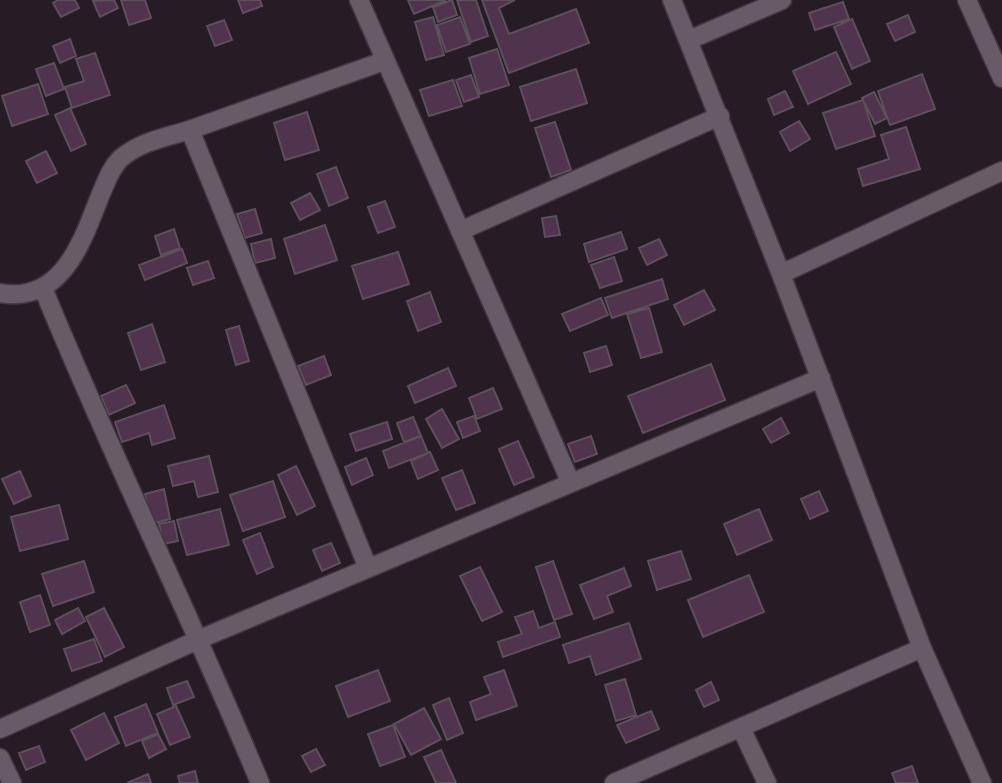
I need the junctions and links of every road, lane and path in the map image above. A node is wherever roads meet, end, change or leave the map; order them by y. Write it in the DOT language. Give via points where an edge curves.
graph roads {
  1 [pos="359,0"];
  2 [pos="672,0"];
  3 [pos="782,0"];
  4 [pos="967,0"];
  5 [pos="689,40"];
  6 [pos="384,61"];
  7 [pos="1002,79"];
  8 [pos="720,116"];
  9 [pos="190,130"];
  10 [pos="1002,171"];
  11 [pos="460,231"];
  12 [pos="781,274"];
  13 [pos="43,288"];
  14 [pos="0,293"];
  15 [pos="821,378"];
  16 [pos="570,481"];
  17 [pos="368,568"];
  18 [pos="200,639"];
  19 [pos="922,648"];
  20 [pos="741,728"];
  21 [pos="0,729"];
  22 [pos="0,758"];
  23 [pos="11,783"];
  24 [pos="260,783"];
  25 [pos="614,783"];
  26 [pos="767,783"];
  27 [pos="982,783"];
  1 -- 6 [label="street"];
  2 -- 5 [label="street"];
  3 -- 5 [label="street"];
  4 -- 7 [label="street"];
  5 -- 8 [label="street"];
  6 -- 9 [label="street"];
  6 -- 11 [label="street"];
  8 -- 11 [label="street"];
  8 -- 12 [label="street"];
  9 -- 13 [label="street" via="156,138 111,169 69,265"];
  9 -- 17 [label="street"];
  10 -- 12 [label="street"];
  11 -- 16 [label="street"];
  12 -- 15 [label="street"];
  13 -- 14 [label="street"];
  13 -- 18 [label="street" via="116,461"];
  15 -- 16 [label="street"];
  15 -- 19 [label="street"];
  16 -- 17 [label="street"];
  17 -- 18 [label="street"];
  18 -- 21 [label="street"];
  18 -- 24 [label="street"];
  19 -- 20 [label="street"];
  19 -- 27 [label="street"];
  20 -- 25 [label="street"];
  20 -- 26 [label="street"];
  22 -- 23 [label="street"];
}
